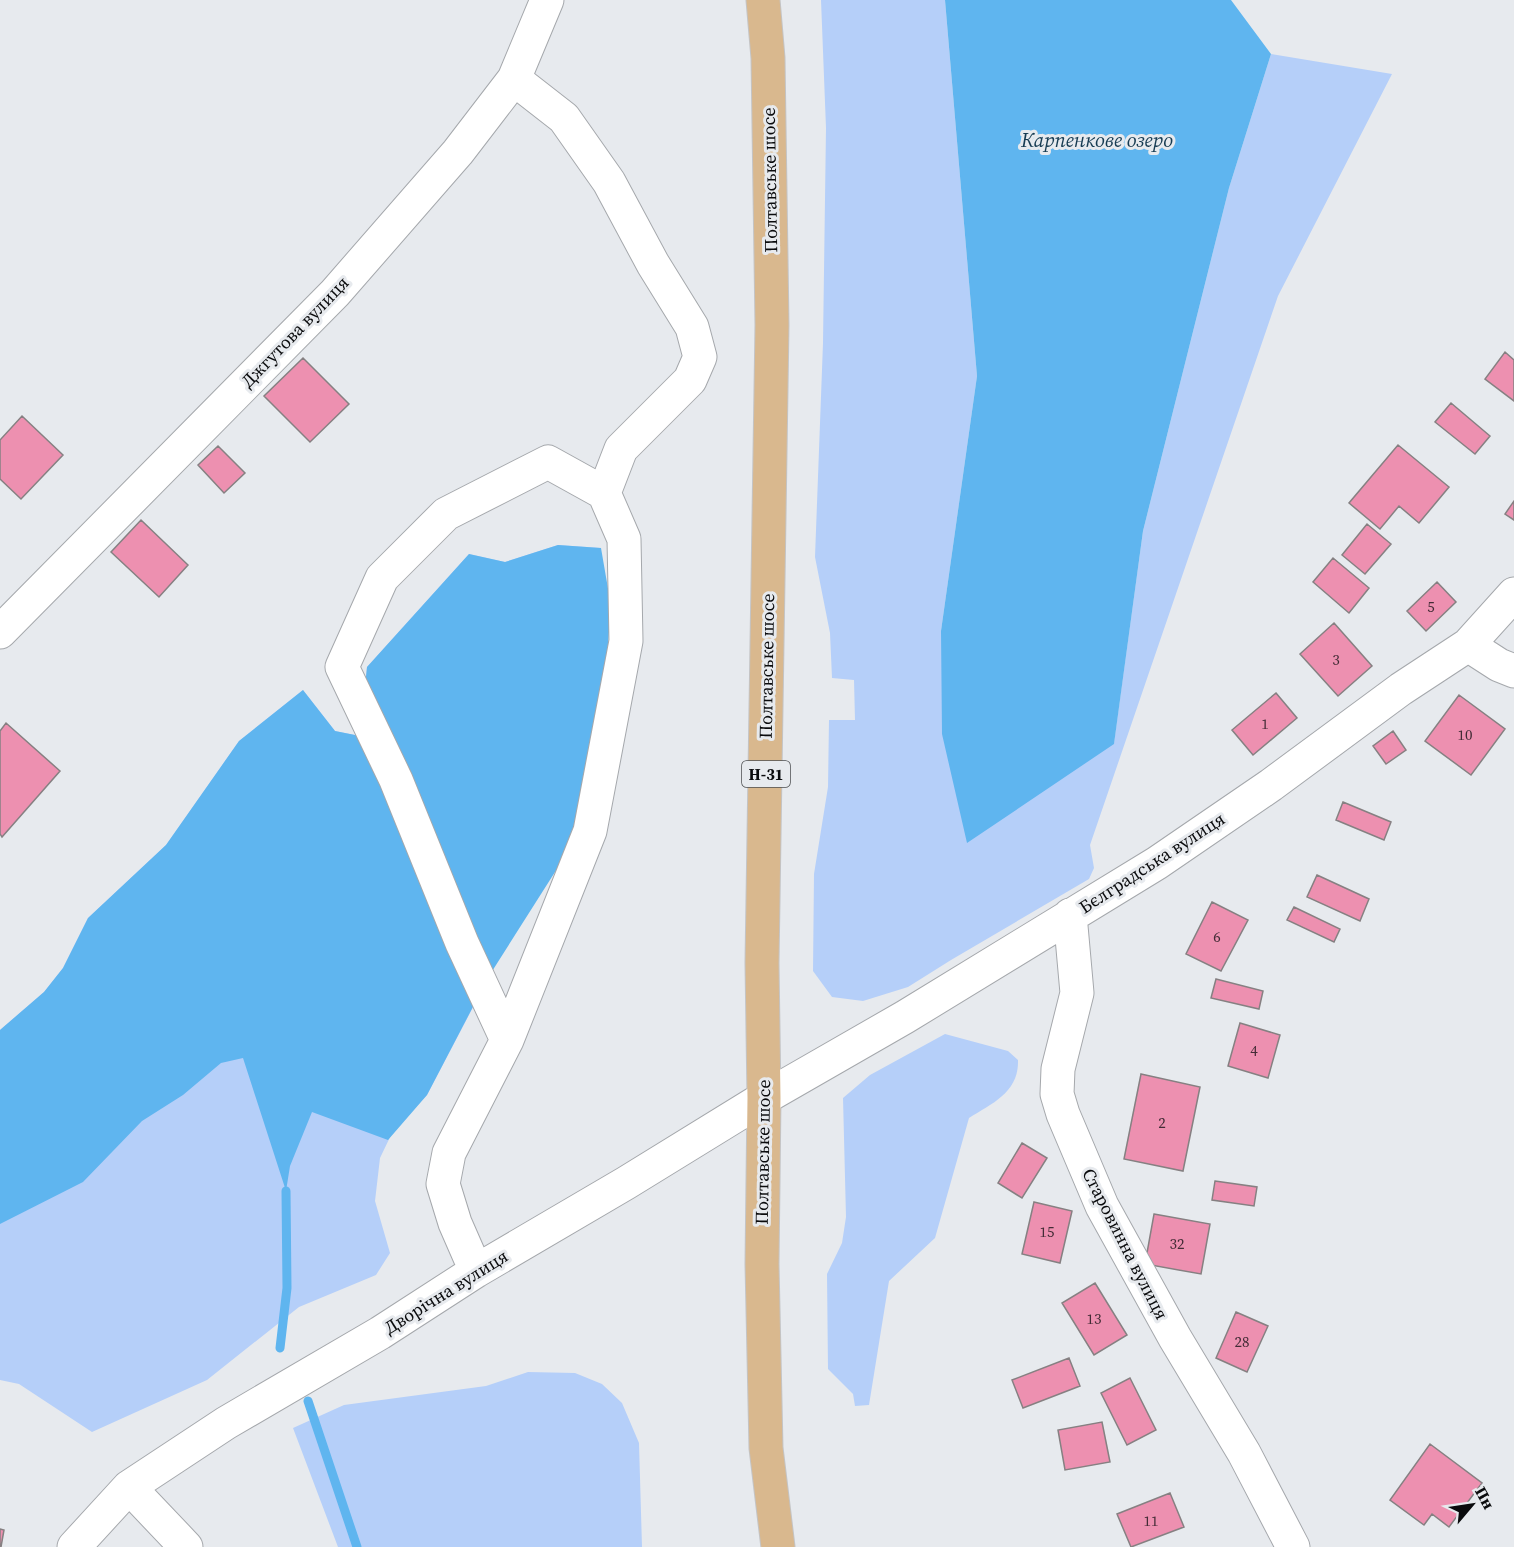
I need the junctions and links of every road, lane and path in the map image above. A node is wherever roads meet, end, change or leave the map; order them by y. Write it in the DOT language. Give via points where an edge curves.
graph roads {
  1 [pos="547,0"];
  2 [pos="763,0"];
  3 [pos="514,79"];
  4 [pos="604,493"];
  5 [pos="1514,594"];
  6 [pos="0,632"];
  7 [pos="1468,645"];
  8 [pos="1514,671"];
  9 [pos="1070,915"];
  10 [pos="507,1040"];
  11 [pos="764,1098"];
  12 [pos="476,1271"];
  13 [pos="129,1487"];
  14 [pos="74,1547"];
  15 [pos="186,1547"];
  16 [pos="778,1547"];
  17 [pos="1293,1547"];
  1 -- 3 [label="street, Джгутова вулиця"];
  2 -- 11 [label="main road, Полтавське шосе / Н-31" via="768,58 772,325 762,963"];
  3 -- 4 [label="street" via="564,118 609,182 692,327 700,357 690,380 621,449"];
  3 -- 6 [label="street, Джгутова вулиця" via="458,152 335,293"];
  4 -- 10 [label="street" via="624,539 626,641 590,831"];
  4 -- 10 [label="street" via="548,462 446,514 382,578 342,667 396,780 462,943"];
  5 -- 7 [label="street, Бєлградська вулиця"];
  7 -- 8 [label="street"];
  7 -- 9 [label="street, Бєлградська вулиця" via="1157,863"];
  9 -- 11 [label="street, Бєлградська вулиця"];
  9 -- 17 [label="street, Старовинна вулиця" via="1077,993 1058,1069 1057,1094 1063,1114 1102,1206 1174,1338 1244,1453"];
  10 -- 12 [label="street" via="449,1154 443,1184 454,1223"];
  11 -- 12 [label="street, Дворічна вулиця"];
  11 -- 16 [label="main road, Полтавське шосе / Н-31" via="766,1448"];
  12 -- 13 [label="street, Дворічна вулиця" via="380,1333 226,1423"];
  13 -- 14 [label="street, Дворічна вулиця"];
  13 -- 15 [label="street"];
}
